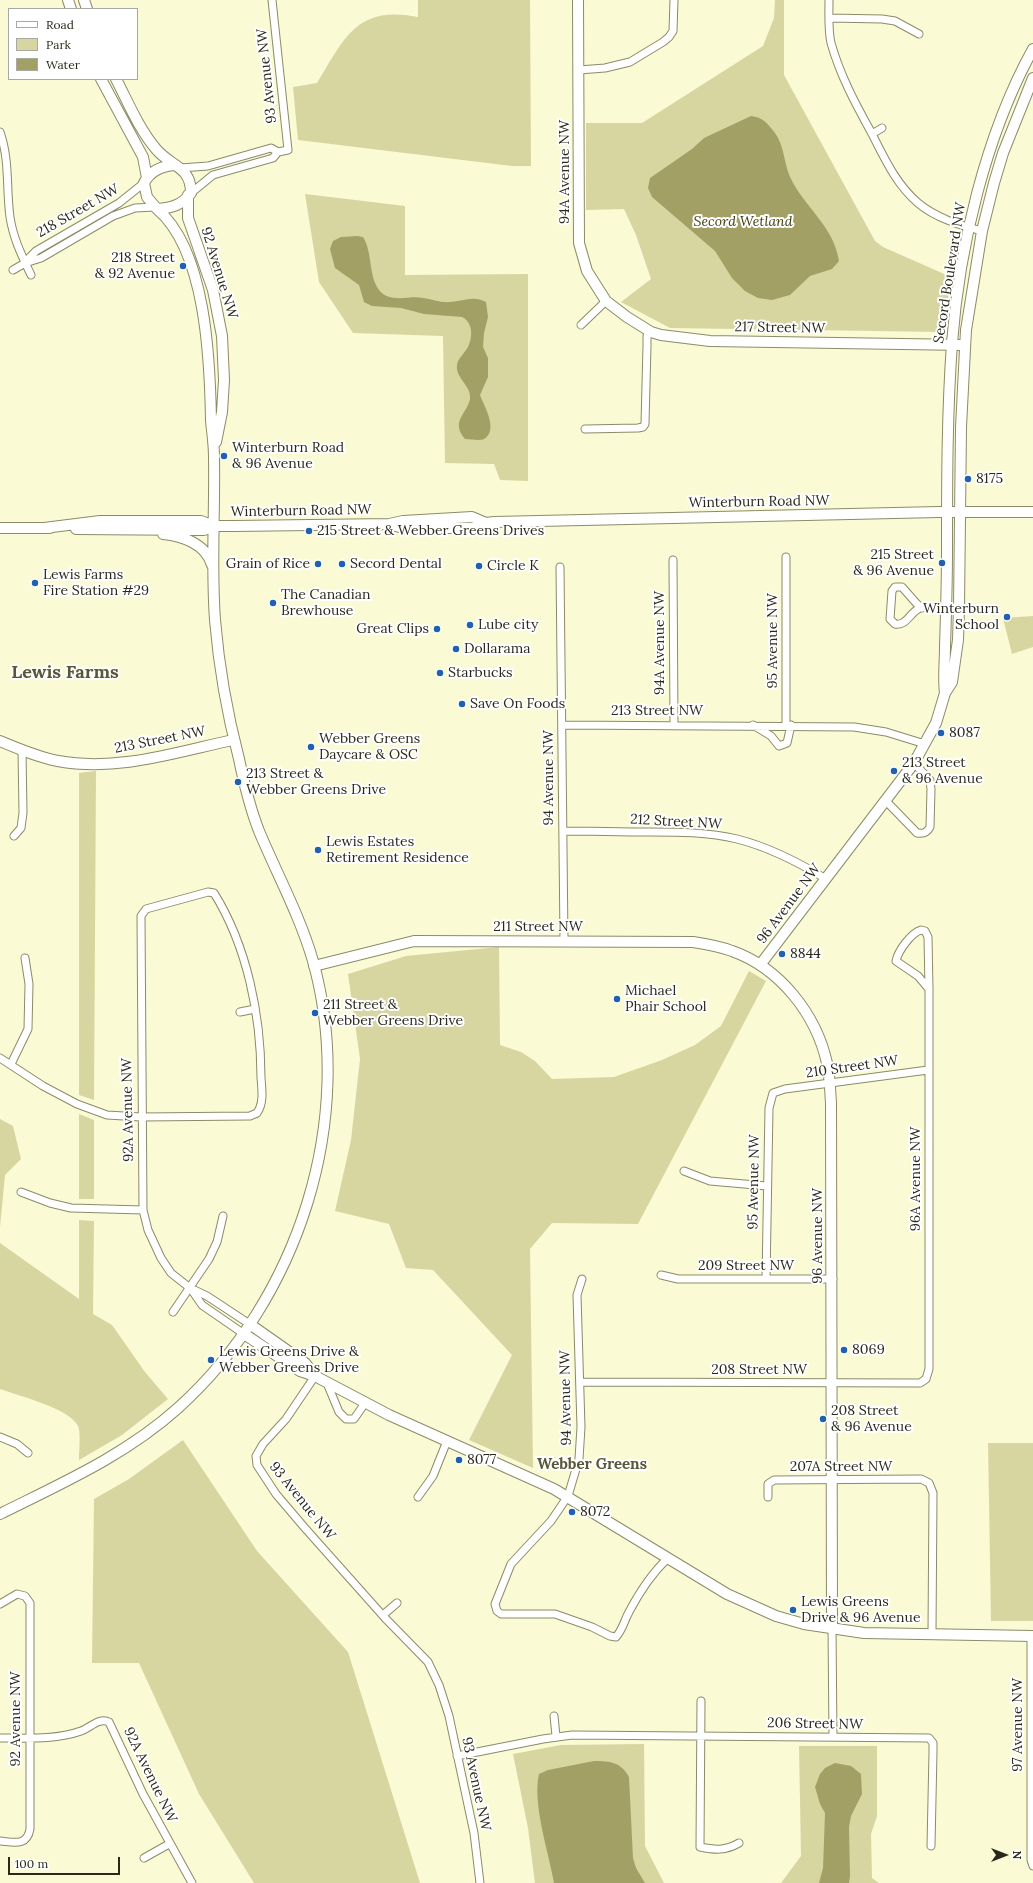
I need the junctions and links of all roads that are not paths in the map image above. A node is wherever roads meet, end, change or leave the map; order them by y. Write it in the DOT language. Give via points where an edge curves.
graph roads {
  1 [pos="272,0"];
  2 [pos="578,0"];
  3 [pos="674,0"];
  4 [pos="829,0"];
  5 [pos="829,18"];
  6 [pos="919,34"];
  7 [pos="1033,49"];
  8 [pos="579,70"];
  9 [pos="1033,78"];
  10 [pos="102,80"];
  11 [pos="117,80"];
  12 [pos="882,128"];
  13 [pos="0,132"];
  14 [pos="872,134"];
  15 [pos="278,152"];
  16 [pos="178,166"];
  17 [pos="146,181"];
  18 [pos="190,194"];
  19 [pos="156,208"];
  20 [pos="969,228"];
  21 [pos="982,231"];
  22 [pos="25,263"];
  23 [pos="13,270"];
  24 [pos="30,275"];
  25 [pos="606,301"];
  26 [pos="581,325"];
  27 [pos="651,332"];
  28 [pos="952,344"];
  29 [pos="965,345"];
  30 [pos="585,429"];
  31 [pos="214,454"];
  32 [pos="948,512"];
  33 [pos="961,512"];
  34 [pos="1033,512"];
  35 [pos="214,526"];
  36 [pos="0,528"];
  37 [pos="44,528"];
  38 [pos="132,529"];
  39 [pos="786,557"];
  40 [pos="673,560"];
  41 [pos="560,567"];
  42 [pos="214,575"];
  43 [pos="922,608"];
  44 [pos="946,608"];
  45 [pos="959,608"];
  46 [pos="945,693"];
  47 [pos="562,725"];
  48 [pos="674,725"];
  49 [pos="752,725"];
  50 [pos="788,725"];
  51 [pos="233,740"];
  52 [pos="0,741"];
  53 [pos="925,744"];
  54 [pos="22,750"];
  55 [pos="914,763"];
  56 [pos="885,800"];
  57 [pos="563,831"];
  58 [pos="14,836"];
  59 [pos="826,879"];
  60 [pos="564,940"];
  61 [pos="24,958"];
  62 [pos="760,965"];
  63 [pos="314,966"];
  64 [pos="929,990"];
  65 [pos="255,1009"];
  66 [pos="240,1012"];
  67 [pos="0,1058"];
  68 [pos="11,1064"];
  69 [pos="928,1070"];
  70 [pos="830,1084"];
  71 [pos="779,1090"];
  72 [pos="141,1117"];
  73 [pos="684,1171"];
  74 [pos="767,1186"];
  75 [pos="21,1192"];
  76 [pos="143,1210"];
  77 [pos="223,1216"];
  78 [pos="661,1275"];
  79 [pos="582,1279"];
  80 [pos="766,1279"];
  81 [pos="833,1279"];
  82 [pos="190,1288"];
  83 [pos="173,1312"];
  84 [pos="251,1325"];
  85 [pos="244,1334"];
  86 [pos="929,1369"];
  87 [pos="315,1376"];
  88 [pos="580,1382"];
  89 [pos="327,1383"];
  90 [pos="833,1383"];
  91 [pos="364,1403"];
  92 [pos="0,1437"];
  93 [pos="447,1441"];
  94 [pos="28,1453"];
  95 [pos="833,1479"];
  96 [pos="568,1496"];
  97 [pos="418,1497"];
  98 [pos="768,1497"];
  99 [pos="0,1514"];
  100 [pos="668,1558"];
  101 [pos="397,1603"];
  102 [pos="0,1604"];
  103 [pos="383,1615"];
  104 [pos="832,1628"];
  105 [pos="932,1633"];
  106 [pos="1032,1636"];
  107 [pos="701,1700"];
  108 [pos="554,1716"];
  109 [pos="700,1735"];
  110 [pos="556,1736"];
  111 [pos="833,1737"];
  112 [pos="0,1738"];
  113 [pos="31,1738"];
  114 [pos="457,1756"];
  115 [pos="0,1840"];
  116 [pos="739,1843"];
  117 [pos="170,1844"];
  118 [pos="931,1846"];
  119 [pos="144,1858"];
  120 [pos="1033,1866"];
  121 [pos="192,1883"];
  122 [pos="480,1883"];
  1 -- 15 [label="street, 93 Avenue NW" via="288,150"];
  2 -- 8 [label="street, 94A Avenue NW"];
  3 -- 8 [label="street" via="672,31 663,42 630,62 605,68"];
  4 -- 5 [label="street"];
  5 -- 6 [label="street" via="882,18 895,21"];
  5 -- 14 [label="street" via="831,41 844,81"];
  7 -- 20 [label="street, Secord Boulevard NW" via="1000,120 982,174"];
  8 -- 25 [label="street, 94A Avenue NW" via="579,243 587,271"];
  9 -- 21 [label="street, Secord Boulevard NW" via="1003,153"];
  10 -- 17 [label="street, 92 Avenue NW" via="143,157"];
  11 -- 16 [label="street, 92 Avenue NW" via="158,151"];
  12 -- 14 [label="street"];
  13 -- 22 [label="street" via="7,164 13,230"];
  14 -- 20 [label="street" via="892,172 913,198 931,213"];
  15 -- 16 [label="street" via="272,148 208,166"];
  15 -- 18 [label="street" via="274,158 213,175"];
  16 -- 17 [label="street" via="159,169"];
  16 -- 18 [label="street, 92 Avenue NW" via="189,178"];
  17 -- 19 [label="street, 92 Avenue NW" via="147,197"];
  17 -- 22 [label="street, 218 Street NW" via="119,203 36,251"];
  18 -- 19 [label="street" via="173,207"];
  18 -- 31 [label="street, 92 Avenue NW" via="188,218 213,290 222,336 222,412"];
  19 -- 22 [label="street, 218 Street NW" via="135,208 113,216 41,258"];
  19 -- 31 [label="street, 92 Avenue NW" via="174,225 180,237 202,306"];
  20 -- 21 [label="street"];
  20 -- 28 [label="street, Secord Boulevard NW"];
  21 -- 29 [label="street, Secord Boulevard NW"];
  22 -- 23 [label="street, 218 Street NW"];
  22 -- 24 [label="street"];
  25 -- 26 [label="street"];
  25 -- 27 [label="street, 217 Street NW"];
  27 -- 28 [label="street, 217 Street NW" via="660,336 710,341"];
  27 -- 30 [label="street" via="647,336 643,427"];
  28 -- 29 [label="street, 217 Street NW"];
  28 -- 32 [label="street, Secord Boulevard NW" via="948,398"];
  29 -- 33 [label="street, Secord Boulevard NW" via="961,427"];
  31 -- 35 [label="street, 92 Avenue NW"];
  32 -- 33 [label="street, Winterburn Road NW"];
  32 -- 35 [label="street, Winterburn Road NW" via="486,523 474,528 403,528 389,524"];
  32 -- 44 [label="street, 96 Avenue NW"];
  33 -- 34 [label="street, Winterburn Road NW"];
  33 -- 45 [label="street, 96 Avenue NW"];
  35 -- 37 [label="street, Winterburn Road NW" via="202,521 100,521"];
  35 -- 38 [label="street, Winterburn Road NW" via="204,530"];
  35 -- 42 [label="street, 92 Avenue NW"];
  36 -- 37 [label="street, Winterburn Road NW"];
  37 -- 38 [label="street, Winterburn Road NW"];
  38 -- 42 [label="street" via="168,534 195,544 210,559"];
  39 -- 50 [label="street, 95 Avenue NW"];
  40 -- 48 [label="street, 94A Avenue NW"];
  41 -- 47 [label="street, 94 Avenue NW"];
  42 -- 51 [label="street" via="221,679"];
  43 -- 43 [label="street" via="902,587 895,587 892,591 890,619 895,624 904,624 910,614"];
  43 -- 44 [label="street"];
  44 -- 45 [label="street"];
  44 -- 46 [label="street, 96 Avenue NW" via="943,679"];
  45 -- 46 [label="street, 96 Avenue NW" via="958,640 952,682"];
  46 -- 53 [label="street, 96 Avenue NW" via="936,723"];
  47 -- 48 [label="street, 213 Street NW"];
  47 -- 57 [label="street, 94 Avenue NW"];
  48 -- 49 [label="street, 213 Street NW"];
  49 -- 50 [label="street, 213 Street NW"];
  49 -- 50 [label="street" via="770,736 779,746 787,743"];
  50 -- 53 [label="street, 213 Street NW" via="871,728"];
  51 -- 54 [label="street, 213 Street NW" via="156,758 116,764 69,763"];
  51 -- 63 [label="street" via="258,828 302,929"];
  52 -- 54 [label="street, 213 Street NW"];
  53 -- 55 [label="street, 96 Avenue NW"];
  54 -- 58 [label="street" via="21,828"];
  55 -- 56 [label="street, 96 Avenue NW"];
  55 -- 56 [label="street" via="930,780 928,831 917,833"];
  56 -- 59 [label="street, 96 Avenue NW"];
  57 -- 59 [label="street, 212 Street NW" via="683,832 737,839 774,851"];
  57 -- 60 [label="street, 94 Avenue NW"];
  59 -- 62 [label="street, 96 Avenue NW"];
  60 -- 62 [label="street, 211 Street NW" via="693,942 732,951"];
  60 -- 63 [label="street, 211 Street NW" via="414,941"];
  61 -- 68 [label="street" via="29,984 28,1029"];
  62 -- 70 [label="street, 96 Avenue NW" via="793,995 814,1026 827,1064"];
  63 -- 84 [label="street" via="324,1017 326,1045 322,1143 300,1227 285,1263"];
  64 -- 64 [label="street, 96A Avenue NW" via="928,937 925,931 921,930 912,936 896,961 918,976"];
  64 -- 69 [label="street, 96A Avenue NW"];
  65 -- 66 [label="street"];
  65 -- 72 [label="street" via="261,1055 262,1102 257,1113 250,1116"];
  65 -- 72 [label="street, 92A Avenue NW" via="242,956 214,893 208,892 146,909 141,916"];
  67 -- 68 [label="street"];
  68 -- 72 [label="street" via="43,1086 77,1104 106,1115"];
  69 -- 70 [label="street, 210 Street NW"];
  69 -- 86 [label="street, 96A Avenue NW"];
  70 -- 71 [label="street, 210 Street NW"];
  70 -- 81 [label="street, 96 Avenue NW"];
  71 -- 74 [label="street, 95 Avenue NW" via="773,1093 769,1108"];
  72 -- 76 [label="street, 92A Avenue NW"];
  73 -- 74 [label="street" via="710,1180"];
  74 -- 80 [label="street, 95 Avenue NW"];
  75 -- 76 [label="street" via="70,1208"];
  76 -- 82 [label="street, 92A Avenue NW" via="148,1230 161,1258 172,1273"];
  77 -- 82 [label="street" via="217,1242"];
  78 -- 80 [label="street, 209 Street NW" via="678,1280"];
  79 -- 88 [label="street, 94 Avenue NW" via="577,1295"];
  80 -- 81 [label="street, 209 Street NW"];
  81 -- 90 [label="street, 96 Avenue NW"];
  82 -- 83 [label="street"];
  82 -- 84 [label="street, 92A Avenue NW" via="208,1296"];
  82 -- 85 [label="street, 92A Avenue NW" via="202,1304"];
  84 -- 85 [label="street"];
  84 -- 87 [label="street" via="305,1363"];
  85 -- 87 [label="street" via="300,1371"];
  85 -- 99 [label="street" via="196,1391 140,1439 92,1467"];
  86 -- 90 [label="street, 208 Street NW" via="926,1379 920,1383"];
  87 -- 89 [label="street"];
  87 -- 103 [label="street, 93 Avenue NW" via="286,1419 256,1456 257,1465 299,1522"];
  88 -- 90 [label="street, 208 Street NW"];
  88 -- 96 [label="street, 94 Avenue NW" via="580,1458"];
  89 -- 91 [label="street"];
  89 -- 91 [label="street" via="339,1412 346,1419 354,1419"];
  90 -- 95 [label="street, 96 Avenue NW"];
  91 -- 93 [label="street"];
  92 -- 94 [label="street" via="17,1444"];
  93 -- 96 [label="street"];
  93 -- 97 [label="street" via="433,1476"];
  95 -- 98 [label="street, 207A Street NW" via="771,1480 768,1484"];
  95 -- 104 [label="street, 96 Avenue NW"];
  95 -- 105 [label="street, 207A Street NW" via="921,1479 929,1483 933,1493"];
  96 -- 100 [label="street"];
  96 -- 100 [label="street, 94 Avenue NW" via="551,1521 511,1564 495,1604 501,1614 555,1614 610,1636 616,1636 622,1631 625,1618 645,1583"];
  100 -- 104 [label="street" via="727,1594 761,1610 804,1624"];
  101 -- 103 [label="street"];
  102 -- 113 [label="street, 92 Avenue NW" via="17,1594 25,1596 30,1603"];
  103 -- 114 [label="street, 93 Avenue NW" via="428,1662 439,1685"];
  104 -- 105 [label="street" via="864,1633"];
  104 -- 111 [label="street, 96 Avenue NW"];
  105 -- 106 [label="street"];
  106 -- 120 [label="street, 97 Avenue NW" via="1030,1814"];
  107 -- 109 [label="street"];
  108 -- 110 [label="street"];
  109 -- 110 [label="street, 206 Street NW"];
  109 -- 111 [label="street, 206 Street NW"];
  109 -- 116 [label="street" via="700,1847 722,1850"];
  110 -- 114 [label="street, 206 Street NW"];
  111 -- 118 [label="street, 206 Street NW" via="929,1738 933,1743"];
  112 -- 113 [label="street"];
  113 -- 115 [label="street, 92 Avenue NW" via="29,1836 19,1843"];
  113 -- 117 [label="street, 92A Avenue NW" via="66,1735 82,1731 101,1720 109,1722"];
  114 -- 122 [label="street, 93 Avenue NW" via="474,1833"];
  117 -- 119 [label="street, 92A Avenue NW"];
  117 -- 121 [label="street, 92A Avenue NW"];
}
